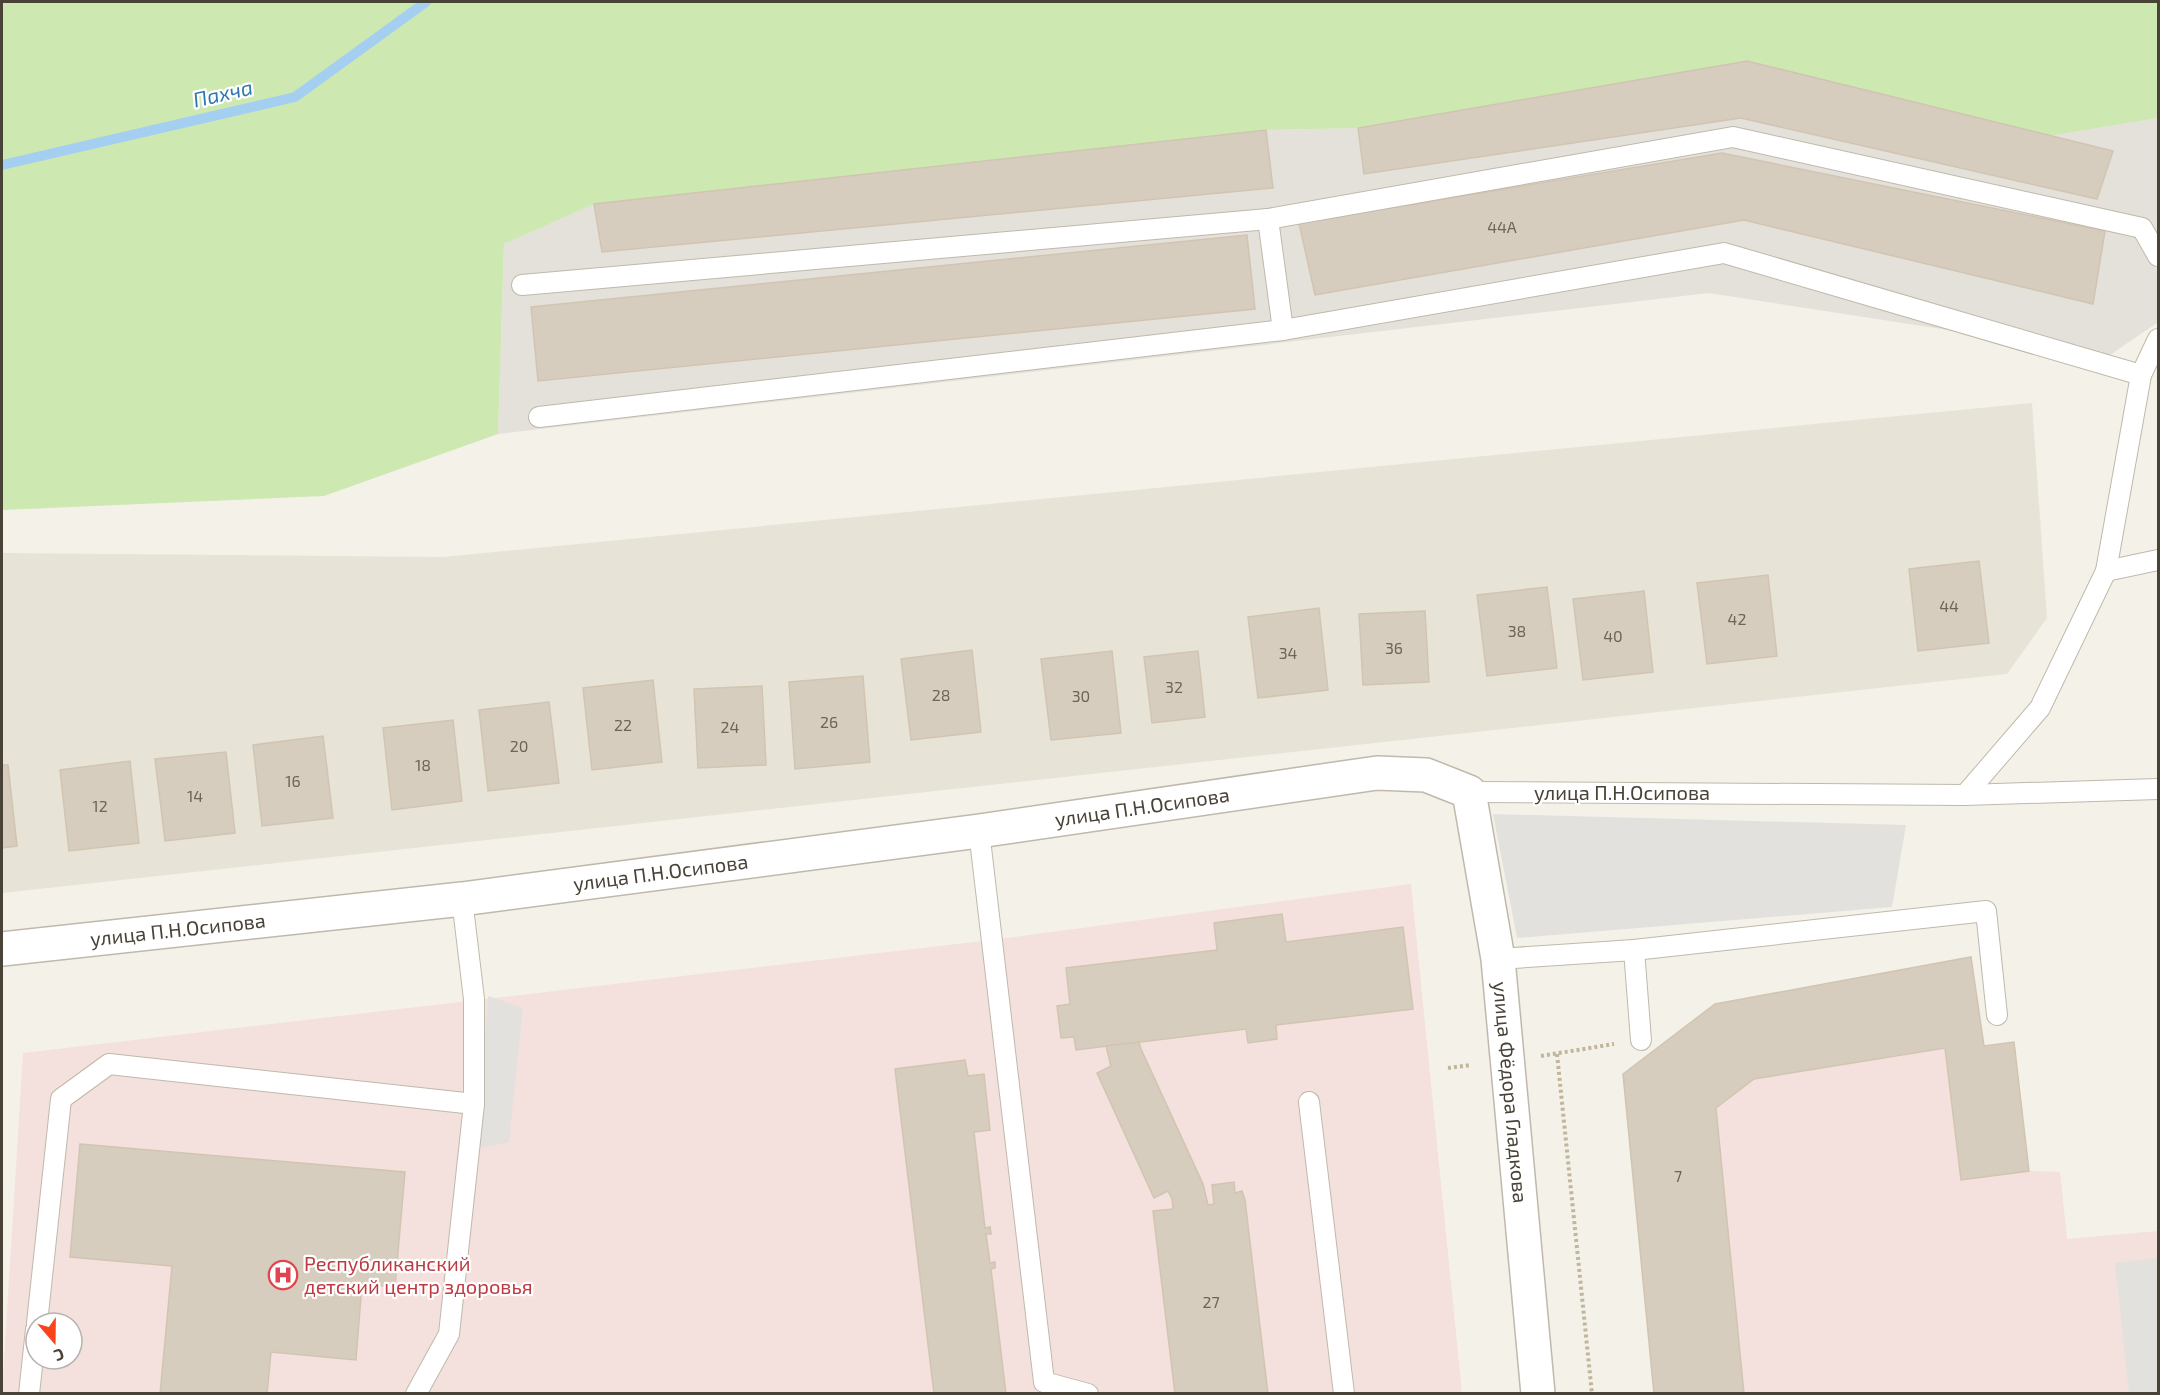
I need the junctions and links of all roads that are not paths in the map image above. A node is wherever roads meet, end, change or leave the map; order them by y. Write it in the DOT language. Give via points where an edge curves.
graph roads {
  1 [pos="1268,219"];
  2 [pos="2158,256"];
  3 [pos="522,285"];
  4 [pos="1283,330"];
  5 [pos="2158,339"];
  6 [pos="2141,375"];
  7 [pos="540,417"];
  8 [pos="2158,560"];
  9 [pos="2106,571"];
  10 [pos="2158,789"];
  11 [pos="1469,792"];
  12 [pos="1965,795"];
  13 [pos="979,831"];
  14 [pos="462,899"];
  15 [pos="2,949"];
  16 [pos="1634,950"];
  17 [pos="1498,959"];
  18 [pos="1997,1015"];
  19 [pos="1641,1040"];
  20 [pos="1309,1102"];
  21 [pos="474,1104"];
  22 [pos="38,1311"];
  23 [pos="31,1371"];
  24 [pos="1045,1388"];
  25 [pos="29,1394"];
  26 [pos="416,1394"];
  27 [pos="1088,1394"];
  28 [pos="1344,1394"];
  29 [pos="1538,1394"];
  1 -- 2 [label="lane" via="1733,137 2142,228"];
  1 -- 3 [label="lane"];
  1 -- 4 [label="lane"];
  4 -- 6 [label="lane" via="1724,253"];
  4 -- 7 [label="lane"];
  5 -- 6 [label="lane"];
  6 -- 9 [label="lane"];
  8 -- 9 [label="lane"];
  9 -- 12 [label="lane" via="2040,708"];
  10 -- 12 [label="lane, улица П.Н.Осипова"];
  11 -- 12 [label="lane, улица П.Н.Осипова"];
  11 -- 13 [label="street, улица П.Н.Осипова" via="1426,775 1377,773"];
  11 -- 17 [label="street, улица Фёдора Гладкова"];
  13 -- 14 [label="street, улица П.Н.Осипова"];
  13 -- 24 [label="lane"];
  14 -- 15 [label="street, улица П.Н.Осипова"];
  14 -- 21 [label="lane" via="474,999"];
  16 -- 17 [label="lane"];
  16 -- 18 [label="lane" via="1986,911"];
  16 -- 19 [label="lane"];
  17 -- 29 [label="street, улица Фёдора Гладкова"];
  20 -- 28 [label="lane"];
  21 -- 22 [label="lane" via="109,1064 61,1099"];
  21 -- 26 [label="lane" via="449,1334"];
  23 -- 25 [label="lane"];
  24 -- 27 [label="lane"];
}
